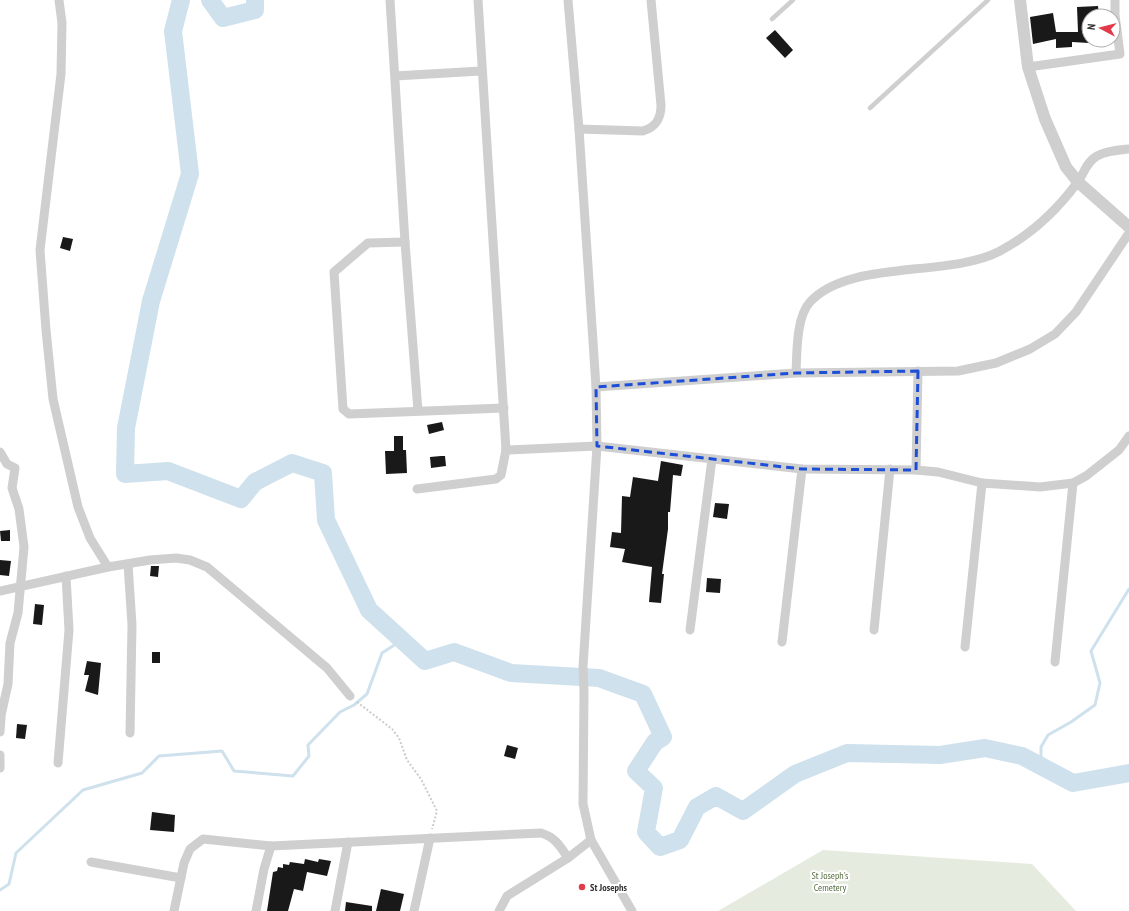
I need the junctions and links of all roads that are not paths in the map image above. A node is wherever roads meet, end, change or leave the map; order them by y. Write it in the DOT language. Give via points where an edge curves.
graph roads {
  1 [pos="59,0"];
  2 [pos="390,0"];
  3 [pos="478,0"];
  4 [pos="568,0"];
  5 [pos="651,0"];
  6 [pos="793,0"];
  7 [pos="988,0"];
  8 [pos="1020,0"];
  9 [pos="1115,0"];
  10 [pos="772,19"];
  11 [pos="1124,54"];
  12 [pos="1028,67"];
  13 [pos="481,71"];
  14 [pos="395,76"];
  15 [pos="870,108"];
  16 [pos="579,129"];
  17 [pos="1129,148"];
  18 [pos="1078,182"];
  19 [pos="1129,227"];
  20 [pos="1129,233"];
  21 [pos="405,242"];
  22 [pos="918,371"];
  23 [pos="796,373"];
  24 [pos="596,387"];
  25 [pos="504,408"];
  26 [pos="418,411"];
  27 [pos="1129,436"];
  28 [pos="597,446"];
  29 [pos="506,450"];
  30 [pos="0,452"];
  31 [pos="712,459"];
  32 [pos="802,468"];
  33 [pos="890,469"];
  34 [pos="916,470"];
  35 [pos="982,483"];
  36 [pos="1073,483"];
  37 [pos="417,489"];
  38 [pos="128,564"];
  39 [pos="108,567"];
  40 [pos="66,576"];
  41 [pos="19,587"];
  42 [pos="0,591"];
  43 [pos="690,630"];
  44 [pos="874,630"];
  45 [pos="782,642"];
  46 [pos="965,647"];
  47 [pos="1055,662"];
  48 [pos="350,696"];
  49 [pos="0,719"];
  50 [pos="0,732"];
  51 [pos="130,733"];
  52 [pos="0,755"];
  53 [pos="58,763"];
  54 [pos="0,768"];
  55 [pos="430,838"];
  56 [pos="591,840"];
  57 [pos="348,842"];
  58 [pos="271,846"];
  59 [pos="568,858"];
  60 [pos="91,862"];
  61 [pos="181,878"];
  62 [pos="174,911"];
  63 [pos="256,911"];
  64 [pos="335,911"];
  65 [pos="414,911"];
  66 [pos="500,911"];
  67 [pos="632,911"];
  1 -- 39 [label="street" via="62,23 61,74 40,250 46,330 53,399 78,508 90,538"];
  2 -- 14 [label="street"];
  3 -- 13 [label="street"];
  4 -- 16 [label="street"];
  5 -- 16 [label="street" via="661,105 658,122 643,131"];
  6 -- 10 [label="lane"];
  7 -- 15 [label="lane"];
  8 -- 12 [label="street"];
  9 -- 11 [label="street" via="1115,15"];
  11 -- 12 [label="street"];
  12 -- 18 [label="street" via="1045,119 1066,167"];
  13 -- 14 [label="street"];
  13 -- 25 [label="street"];
  14 -- 21 [label="street"];
  16 -- 24 [label="street"];
  17 -- 18 [label="street" via="1106,152 1096,157 1089,162"];
  18 -- 19 [label="street"];
  18 -- 23 [label="street" via="1055,210 1000,251 973,260 846,280 825,290 809,303 798,330"];
  20 -- 22 [label="street" via="1076,312 1055,334 1030,349 996,363 958,371"];
  21 -- 26 [label="street"];
  21 -- 26 [label="street" via="368,243 334,272 342,406 344,412 349,414"];
  22 -- 23 [label="street"];
  22 -- 34 [label="street"];
  23 -- 24 [label="street"];
  24 -- 28 [label="street"];
  25 -- 26 [label="street"];
  25 -- 29 [label="street"];
  27 -- 36 [label="street" via="1119,450"];
  28 -- 29 [label="street"];
  28 -- 31 [label="street"];
  28 -- 56 [label="street" via="583,667 582,804"];
  29 -- 37 [label="street" via="501,475 496,479"];
  30 -- 41 [label="street" via="7,464 15,468 12,488 24,547"];
  31 -- 32 [label="street"];
  31 -- 43 [label="street"];
  32 -- 33 [label="street"];
  32 -- 45 [label="street"];
  33 -- 34 [label="street"];
  33 -- 44 [label="street"];
  34 -- 35 [label="street" via="938,472"];
  35 -- 36 [label="street" via="1040,487"];
  35 -- 46 [label="street"];
  36 -- 47 [label="street"];
  38 -- 39 [label="street"];
  38 -- 48 [label="street" via="176,558 190,560 206,567 327,668"];
  38 -- 51 [label="street" via="132,625"];
  39 -- 40 [label="street"];
  40 -- 41 [label="street"];
  40 -- 53 [label="street" via="69,630"];
  41 -- 42 [label="street"];
  41 -- 49 [label="street" via="18,613 10,643 8,684"];
  49 -- 50 [label="street"];
  52 -- 54 [label="street"];
  55 -- 57 [label="street"];
  55 -- 59 [label="street" via="541,832 559,844"];
  55 -- 65 [label="street"];
  56 -- 59 [label="street"];
  56 -- 67 [label="street"];
  57 -- 58 [label="street"];
  57 -- 64 [label="street"];
  58 -- 61 [label="street" via="203,840 190,849"];
  58 -- 63 [label="street"];
  59 -- 66 [label="street" via="507,896"];
  60 -- 61 [label="street"];
  61 -- 62 [label="street"];
}
